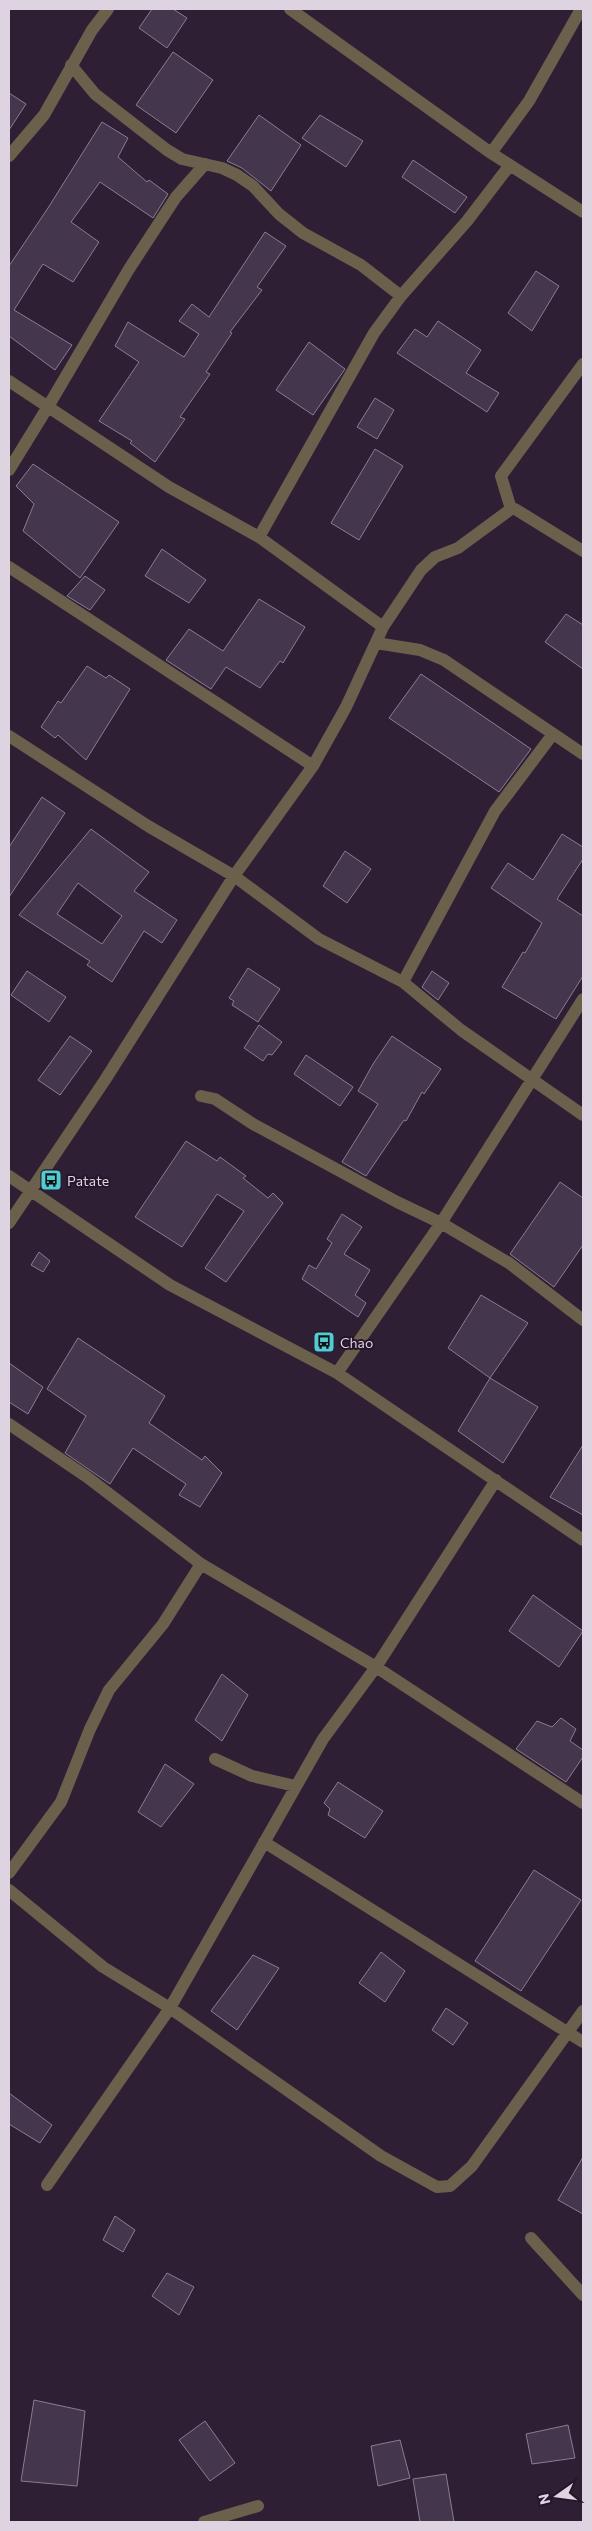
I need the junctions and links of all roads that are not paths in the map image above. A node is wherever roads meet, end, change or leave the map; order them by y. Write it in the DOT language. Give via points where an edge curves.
graph roads {
  1 [pos="108,9"];
  2 [pos="290,9"];
  3 [pos="581,9"];
  4 [pos="71,65"];
  5 [pos="491,153"];
  6 [pos="9,156"];
  7 [pos="205,164"];
  8 [pos="510,165"];
  9 [pos="583,212"];
  10 [pos="401,296"];
  11 [pos="583,364"];
  12 [pos="9,380"];
  13 [pos="49,405"];
  14 [pos="9,470"];
  15 [pos="511,509"];
  16 [pos="258,538"];
  17 [pos="583,552"];
  18 [pos="9,567"];
  19 [pos="383,627"];
  20 [pos="376,643"];
  21 [pos="553,734"];
  22 [pos="9,736"];
  23 [pos="583,754"];
  24 [pos="313,766"];
  25 [pos="234,876"];
  26 [pos="403,982"];
  27 [pos="583,999"];
  28 [pos="530,1080"];
  29 [pos="201,1096"];
  30 [pos="583,1115"];
  31 [pos="9,1176"];
  32 [pos="30,1190"];
  33 [pos="9,1223"];
  34 [pos="440,1223"];
  35 [pos="583,1320"];
  36 [pos="338,1373"];
  37 [pos="9,1424"];
  38 [pos="496,1480"];
  39 [pos="583,1540"];
  40 [pos="201,1564"];
  41 [pos="376,1667"];
  42 [pos="215,1758"];
  43 [pos="295,1786"];
  44 [pos="583,1803"];
  45 [pos="264,1842"];
  46 [pos="9,1873"];
  47 [pos="9,1890"];
  48 [pos="170,2008"];
  49 [pos="583,2010"];
  50 [pos="569,2032"];
  51 [pos="583,2042"];
  52 [pos="47,2185"];
  53 [pos="531,2238"];
  54 [pos="583,2295"];
  55 [pos="258,2506"];
  56 [pos="204,2522"];
  1 -- 4 [label="street"];
  2 -- 5 [label="street"];
  3 -- 5 [label="street" via="529,102"];
  4 -- 6 [label="street" via="44,114"];
  4 -- 7 [label="street" via="95,94 167,150"];
  5 -- 8 [label="street"];
  7 -- 10 [label="street" via="222,168 253,186 279,214 303,233 361,265"];
  7 -- 13 [label="street" via="176,197 129,269"];
  8 -- 9 [label="street"];
  8 -- 10 [label="street" via="461,228"];
  10 -- 16 [label="street" via="374,333"];
  11 -- 15 [label="street" via="501,476"];
  12 -- 13 [label="street"];
  13 -- 14 [label="street"];
  13 -- 16 [label="street" via="169,487"];
  15 -- 17 [label="street"];
  15 -- 19 [label="street" via="458,548 430,560"];
  16 -- 19 [label="street"];
  18 -- 24 [label="street"];
  19 -- 20 [label="street"];
  20 -- 21 [label="street" via="420,650 444,660"];
  20 -- 24 [label="street"];
  21 -- 23 [label="street"];
  21 -- 26 [label="street" via="495,811"];
  22 -- 25 [label="street" via="148,826"];
  24 -- 25 [label="street"];
  25 -- 26 [label="street" via="319,940"];
  25 -- 32 [label="street" via="110,1072"];
  26 -- 28 [label="street" via="461,1030"];
  27 -- 28 [label="street"];
  28 -- 30 [label="street"];
  28 -- 34 [label="street"];
  29 -- 34 [label="street" via="215,1099 253,1124"];
  31 -- 32 [label="street"];
  32 -- 33 [label="street"];
  32 -- 36 [label="street" via="170,1285"];
  34 -- 35 [label="street" via="509,1263"];
  34 -- 36 [label="street"];
  36 -- 38 [label="street"];
  37 -- 40 [label="street" via="87,1477"];
  38 -- 39 [label="street"];
  38 -- 41 [label="street"];
  40 -- 41 [label="street"];
  40 -- 46 [label="street" via="163,1624 110,1690 90,1729 61,1802"];
  41 -- 43 [label="street" via="323,1739"];
  41 -- 44 [label="street"];
  42 -- 43 [label="street" via="252,1776"];
  43 -- 45 [label="street"];
  45 -- 48 [label="street"];
  45 -- 50 [label="street"];
  47 -- 48 [label="street" via="102,1967"];
  48 -- 50 [label="street" via="381,2156 437,2186 450,2186 472,2166"];
  48 -- 52 [label="street"];
  49 -- 50 [label="street"];
  50 -- 51 [label="street"];
  53 -- 54 [label="street"];
  55 -- 56 [label="street"];
}
